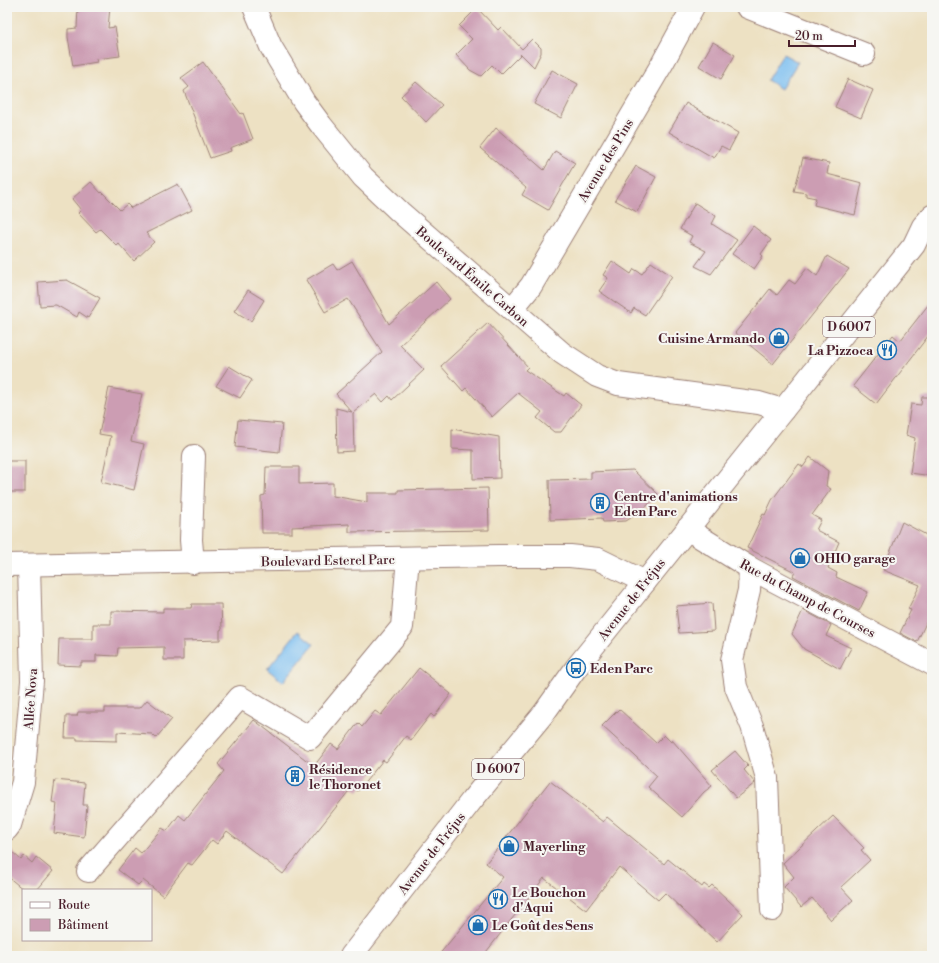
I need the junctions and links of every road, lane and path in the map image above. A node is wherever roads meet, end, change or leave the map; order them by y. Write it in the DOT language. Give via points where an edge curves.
graph roads {
  1 [pos="254,7"];
  2 [pos="693,7"];
  3 [pos="747,7"];
  4 [pos="864,54"];
  5 [pos="932,216"];
  6 [pos="923,240"];
  7 [pos="512,309"];
  8 [pos="783,410"];
  9 [pos="194,456"];
  10 [pos="686,530"];
  11 [pos="408,558"];
  12 [pos="193,562"];
  13 [pos="29,565"];
  14 [pos="7,566"];
  15 [pos="750,568"];
  16 [pos="645,582"];
  17 [pos="932,664"];
  18 [pos="7,829"];
  19 [pos="88,870"];
  20 [pos="772,910"];
  21 [pos="351,956"];
  1 -- 7 [label="street, Boulevard Émile Carbon" via="271,47 304,102 363,177"];
  2 -- 7 [label="street, Avenue des Pins" via="531,286"];
  3 -- 4 [label="street"];
  5 -- 6 [label="street, Avenue de Fréjus / D 6007" via="923,226"];
  6 -- 8 [label="street, Avenue de Fréjus / D 6007"];
  7 -- 8 [label="street, Boulevard Émile Carbon" via="562,353 597,376 618,384 759,403"];
  8 -- 10 [label="street, Avenue de Fréjus / D 6007"];
  9 -- 12 [label="street" via="191,540"];
  10 -- 15 [label="street, Rue du Champ de Courses"];
  10 -- 16 [label="street, Avenue de Fréjus / D 6007"];
  11 -- 12 [label="street, Boulevard Esterel Parc"];
  11 -- 16 [label="street, Boulevard Esterel Parc" via="570,556 598,559"];
  11 -- 19 [label="street" via="402,627 310,738 240,697"];
  12 -- 13 [label="street, Boulevard Esterel Parc"];
  13 -- 14 [label="street, Boulevard Esterel Parc"];
  13 -- 18 [label="street, Allée Nova" via="32,682 23,782"];
  15 -- 17 [label="street, Rue du Champ de Courses"];
  15 -- 20 [label="street" via="749,590 732,660 736,686 752,726 767,778"];
  16 -- 21 [label="street, Avenue de Fréjus / D 6007"];
}
